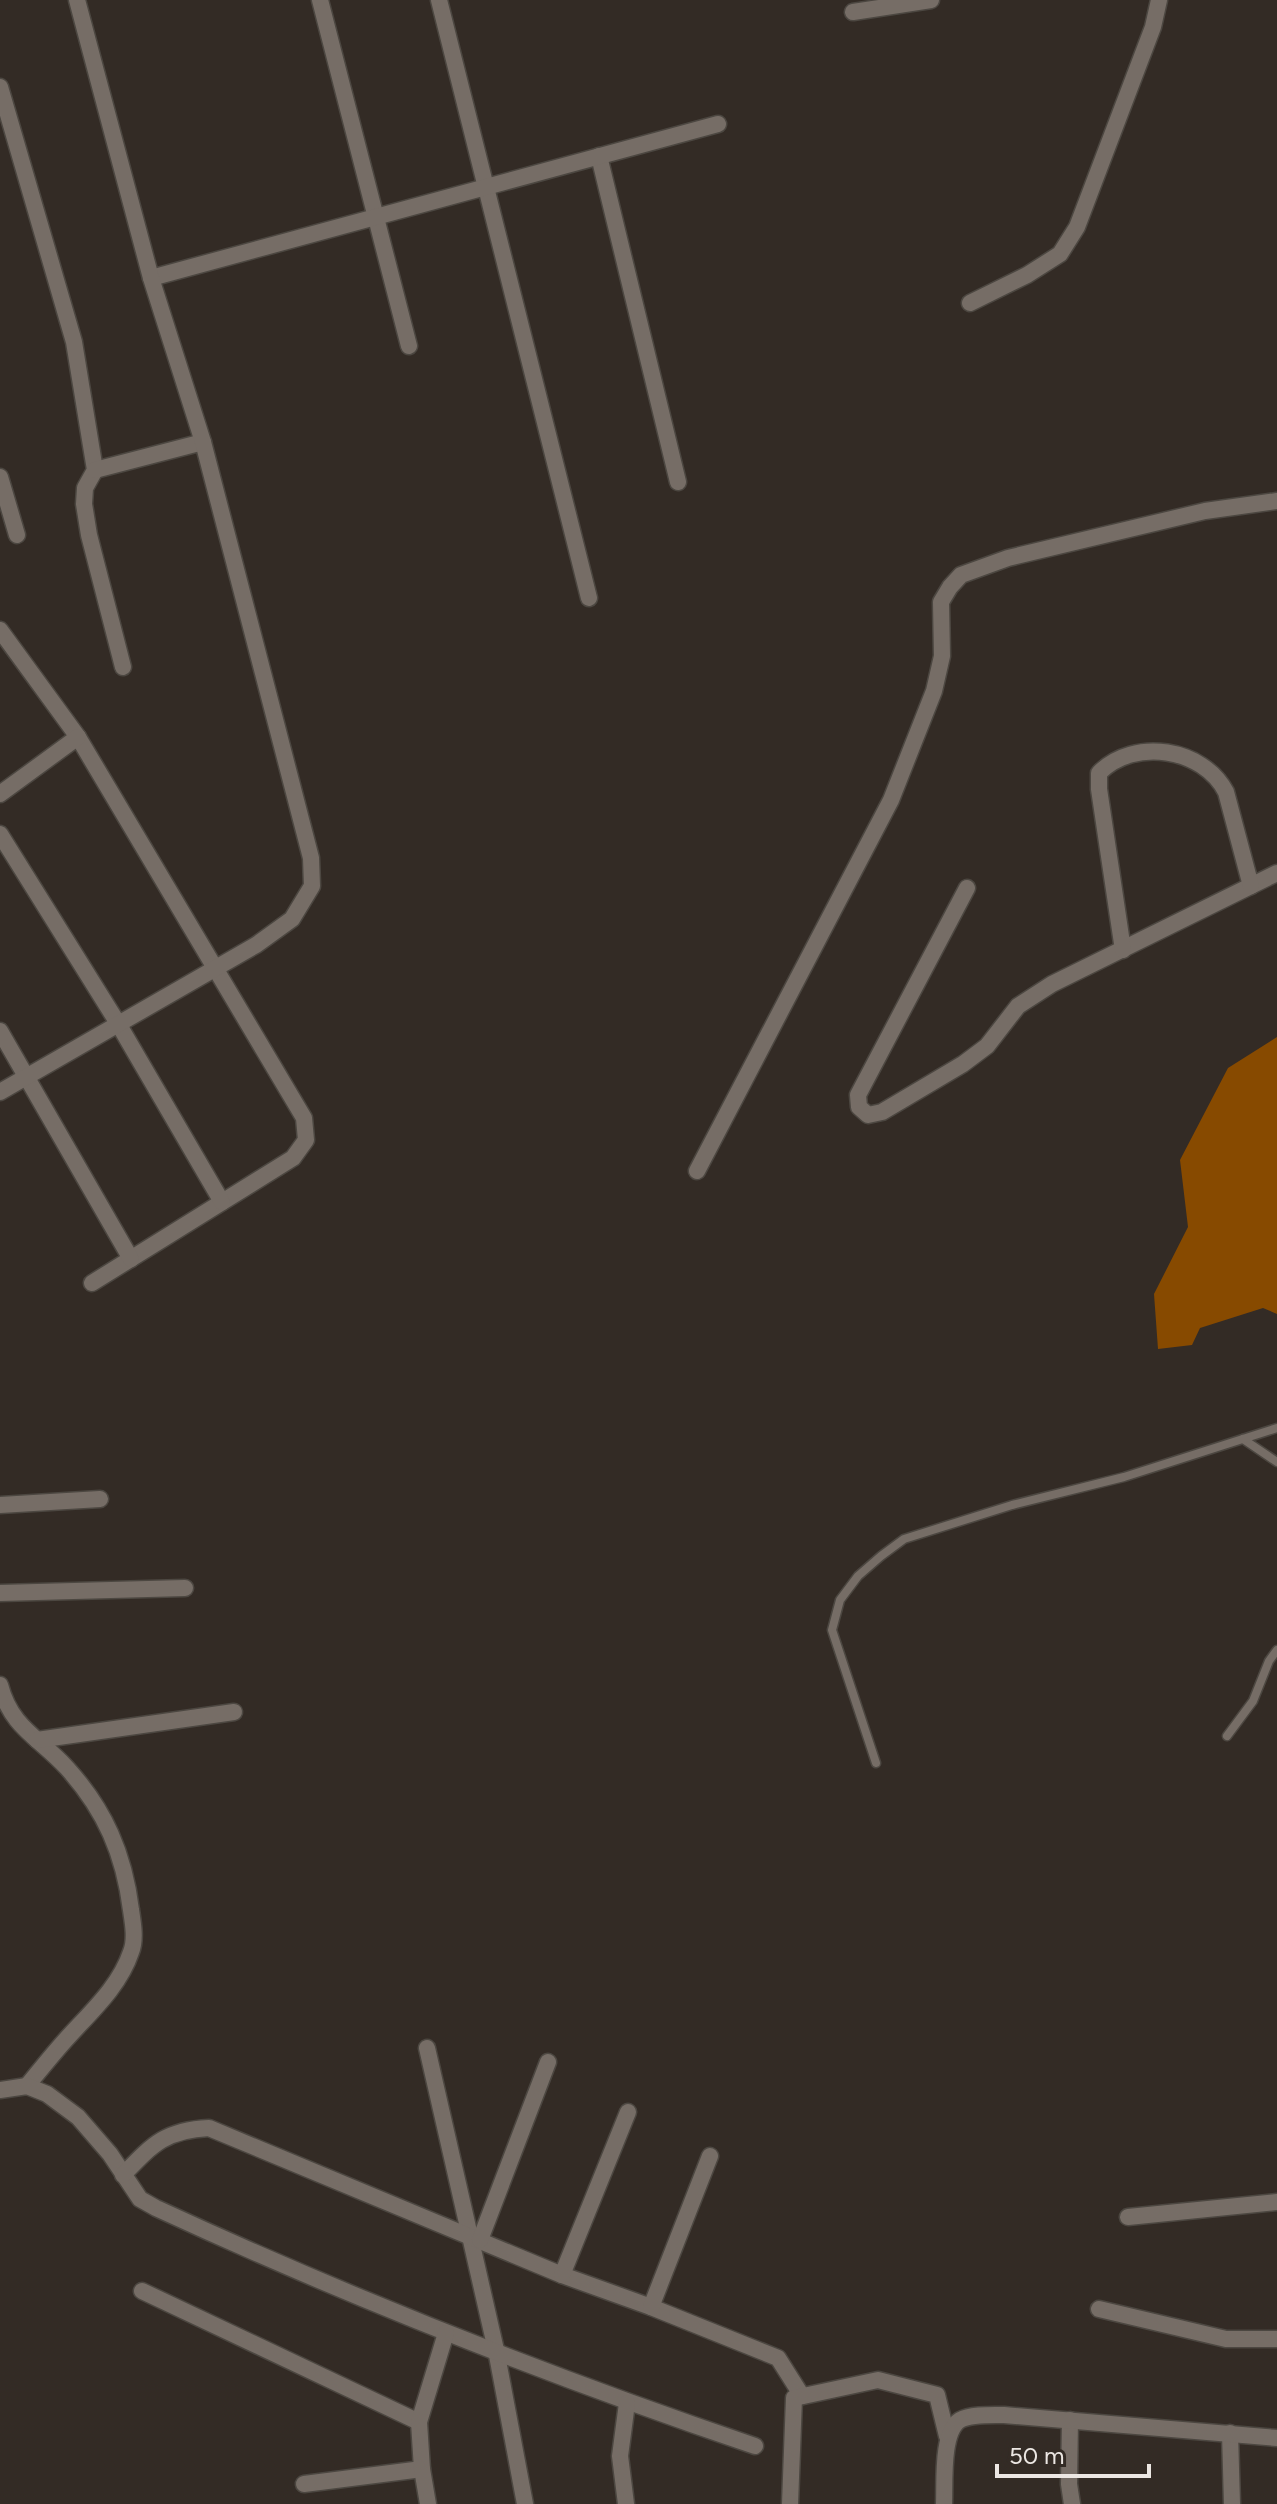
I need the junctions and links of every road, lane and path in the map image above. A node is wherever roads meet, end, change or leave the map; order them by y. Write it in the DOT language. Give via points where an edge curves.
graph roads {
  1 [pos="77,0"];
  2 [pos="320,0"];
  3 [pos="439,0"];
  4 [pos="931,0"];
  5 [pos="1159,0"];
  6 [pos="853,12"];
  7 [pos="0,87"];
  8 [pos="718,124"];
  9 [pos="599,156"];
  10 [pos="486,187"];
  11 [pos="375,217"];
  12 [pos="151,278"];
  13 [pos="970,303"];
  14 [pos="409,346"];
  15 [pos="203,442"];
  16 [pos="95,470"];
  17 [pos="0,477"];
  18 [pos="678,482"];
  19 [pos="1277,501"];
  20 [pos="17,535"];
  21 [pos="589,598"];
  22 [pos="0,630"];
  23 [pos="123,667"];
  24 [pos="78,737"];
  25 [pos="0,794"];
  26 [pos="0,834"];
  27 [pos="1277,873"];
  28 [pos="1251,886"];
  29 [pos="967,888"];
  30 [pos="1123,950"];
  31 [pos="214,970"];
  32 [pos="119,1025"];
  33 [pos="0,1031"];
  34 [pos="26,1076"];
  35 [pos="0,1092"];
  36 [pos="697,1171"];
  37 [pos="222,1202"];
  38 [pos="131,1259"];
  39 [pos="92,1283"];
  40 [pos="1277,1428"];
  41 [pos="1243,1439"];
  42 [pos="1277,1462"];
  43 [pos="100,1499"];
  44 [pos="0,1505"];
  45 [pos="185,1588"];
  46 [pos="0,1593"];
  47 [pos="1277,1650"];
  48 [pos="0,1685"];
  49 [pos="234,1712"];
  50 [pos="7,1721"];
  51 [pos="1227,1736"];
  52 [pos="37,1740"];
  53 [pos="876,1763"];
  54 [pos="427,2048"];
  55 [pos="548,2062"];
  56 [pos="27,2086"];
  57 [pos="0,2090"];
  58 [pos="628,2112"];
  59 [pos="710,2156"];
  60 [pos="123,2175"];
  61 [pos="1277,2202"];
  62 [pos="1128,2217"];
  63 [pos="475,2238"];
  64 [pos="562,2275"];
  65 [pos="142,2291"];
  66 [pos="651,2307"];
  67 [pos="1099,2309"];
  68 [pos="446,2333"];
  69 [pos="1277,2339"];
  70 [pos="496,2350"];
  71 [pos="802,2396"];
  72 [pos="627,2403"];
  73 [pos="1070,2420"];
  74 [pos="419,2422"];
  75 [pos="1230,2433"];
  76 [pos="947,2436"];
  77 [pos="1277,2438"];
  78 [pos="755,2446"];
  79 [pos="422,2469"];
  80 [pos="304,2484"];
  81 [pos="428,2504"];
  82 [pos="525,2504"];
  83 [pos="626,2504"];
  84 [pos="790,2504"];
  85 [pos="944,2504"];
  86 [pos="1072,2504"];
  87 [pos="1232,2504"];
  1 -- 12 [label="street"];
  2 -- 11 [label="street"];
  3 -- 10 [label="street"];
  4 -- 6 [label="street"];
  5 -- 13 [label="street" via="1077,227 1060,254"];
  7 -- 16 [label="street" via="74,342"];
  8 -- 9 [label="street"];
  9 -- 10 [label="street"];
  9 -- 18 [label="street"];
  10 -- 11 [label="street"];
  10 -- 21 [label="street"];
  11 -- 12 [label="street"];
  11 -- 14 [label="street"];
  12 -- 15 [label="street"];
  15 -- 16 [label="street"];
  15 -- 31 [label="street" via="311,858 312,886 292,919"];
  16 -- 23 [label="street" via="84,504"];
  17 -- 20 [label="street"];
  19 -- 36 [label="street" via="1205,511 1008,558 961,575 950,587 941,602 943,648 934,691 897,786"];
  22 -- 24 [label="street"];
  24 -- 25 [label="street"];
  24 -- 31 [label="street"];
  26 -- 32 [label="street"];
  27 -- 28 [label="street"];
  28 -- 30 [label="street"];
  28 -- 30 [label="street" via="1226,792 1202,763 1149,752 1110,762 1099,773 1099,789"];
  29 -- 30 [label="street" via="858,1095 859,1107 868,1115 963,1064 987,1046 1018,1006 1052,984"];
  31 -- 32 [label="street"];
  31 -- 37 [label="street" via="304,1118 306,1140 293,1158"];
  32 -- 34 [label="street"];
  32 -- 37 [label="street"];
  33 -- 34 [label="street"];
  34 -- 35 [label="street"];
  34 -- 38 [label="street"];
  37 -- 38 [label="street"];
  38 -- 39 [label="street"];
  40 -- 41 [label="lane"];
  41 -- 42 [label="lane"];
  41 -- 53 [label="lane" via="904,1539 858,1576 840,1600 832,1630"];
  43 -- 44 [label="street"];
  45 -- 46 [label="street"];
  47 -- 51 [label="lane" via="1253,1701"];
  48 -- 50 [label="street"];
  49 -- 52 [label="street"];
  50 -- 52 [label="street"];
  52 -- 56 [label="street" via="88,1793 123,1860 133,1925 132,1950 118,1979"];
  54 -- 63 [label="street"];
  55 -- 63 [label="street"];
  56 -- 57 [label="street"];
  56 -- 60 [label="street" via="78,2117"];
  58 -- 64 [label="street"];
  59 -- 66 [label="street"];
  60 -- 63 [label="street" via="167,2136 209,2128"];
  60 -- 68 [label="street" via="140,2199 156,2208"];
  61 -- 62 [label="street"];
  63 -- 64 [label="street"];
  63 -- 70 [label="street"];
  64 -- 66 [label="street"];
  65 -- 74 [label="street"];
  66 -- 71 [label="street" via="778,2358"];
  67 -- 69 [label="street" via="1226,2339"];
  68 -- 70 [label="street"];
  68 -- 74 [label="street"];
  70 -- 72 [label="street"];
  70 -- 82 [label="street"];
  71 -- 76 [label="street" via="878,2380 937,2395"];
  71 -- 84 [label="street" via="794,2398"];
  72 -- 78 [label="street"];
  72 -- 83 [label="street" via="620,2456"];
  73 -- 75 [label="street"];
  73 -- 76 [label="street" via="979,2416 960,2420"];
  73 -- 86 [label="street"];
  74 -- 79 [label="street"];
  75 -- 77 [label="street"];
  75 -- 87 [label="street"];
  76 -- 85 [label="street"];
  79 -- 80 [label="street"];
  79 -- 81 [label="street"];
}
